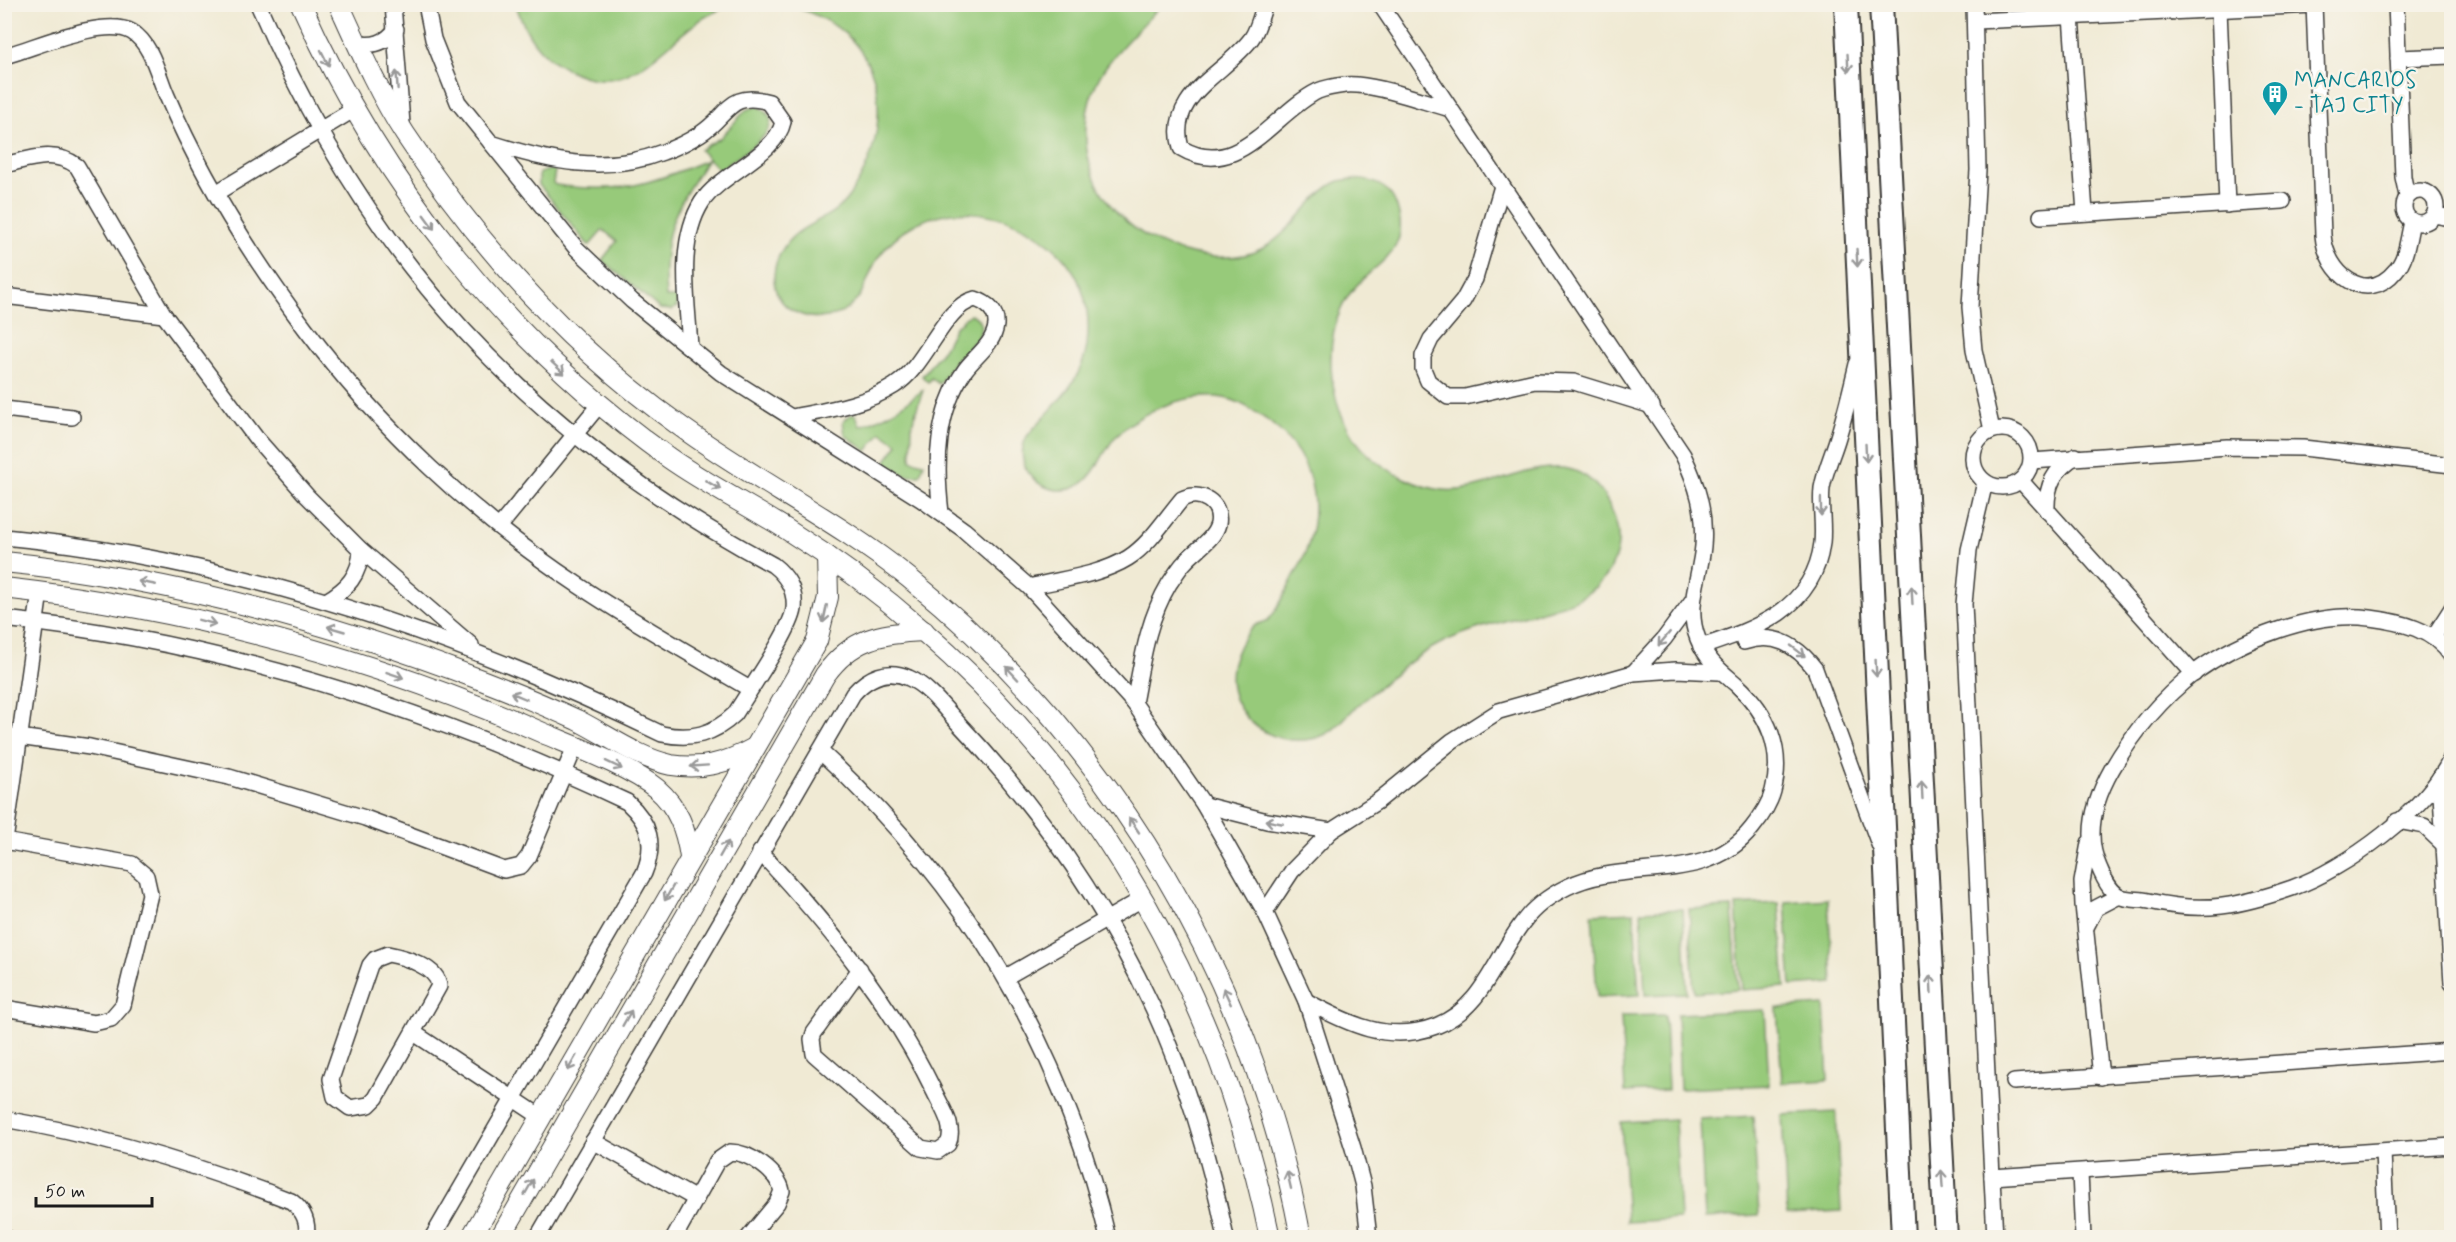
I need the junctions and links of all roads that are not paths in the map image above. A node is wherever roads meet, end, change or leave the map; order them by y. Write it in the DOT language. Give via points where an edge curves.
graph roads {
  1 [pos="258,4"];
  2 [pos="300,4"];
  3 [pos="339,4"];
  4 [pos="393,4"];
  5 [pos="426,4"];
  6 [pos="1265,4"];
  7 [pos="1380,4"];
  8 [pos="1846,4"];
  9 [pos="1881,4"];
  10 [pos="1974,4"];
  11 [pos="2396,4"];
  12 [pos="2314,5"];
  13 [pos="2219,9"];
  14 [pos="2071,16"];
  15 [pos="1975,21"];
  16 [pos="396,29"];
  17 [pos="356,43"];
  18 [pos="4,56"];
  19 [pos="2451,56"];
  20 [pos="2398,58"];
  21 [pos="1447,108"];
  22 [pos="352,110"];
  23 [pos="318,131"];
  24 [pos="403,132"];
  25 [pos="491,143"];
  26 [pos="4,165"];
  27 [pos="1502,186"];
  28 [pos="216,193"];
  29 [pos="2407,196"];
  30 [pos="2283,201"];
  31 [pos="2227,205"];
  32 [pos="2085,213"];
  33 [pos="2434,215"];
  34 [pos="2041,216"];
  35 [pos="2451,218"];
  36 [pos="2412,222"];
  37 [pos="4,296"];
  38 [pos="164,315"];
  39 [pos="690,348"];
  40 [pos="1861,349"];
  41 [pos="599,405"];
  42 [pos="1652,406"];
  43 [pos="4,409"];
  44 [pos="72,417"];
  45 [pos="792,417"];
  46 [pos="1992,430"];
  47 [pos="573,435"];
  48 [pos="2077,456"];
  49 [pos="2032,460"];
  50 [pos="2451,465"];
  51 [pos="761,477"];
  52 [pos="2021,481"];
  53 [pos="1985,482"];
  54 [pos="742,503"];
  55 [pos="2047,511"];
  56 [pos="941,513"];
  57 [pos="499,527"];
  58 [pos="4,537"];
  59 [pos="361,550"];
  60 [pos="827,556"];
  61 [pos="4,562"];
  62 [pos="1029,587"];
  63 [pos="4,588"];
  64 [pos="40,592"];
  65 [pos="326,601"];
  66 [pos="1692,601"];
  67 [pos="2451,608"];
  68 [pos="4,619"];
  69 [pos="36,622"];
  70 [pos="1767,630"];
  71 [pos="924,631"];
  72 [pos="2434,636"];
  73 [pos="1704,651"];
  74 [pos="480,652"];
  75 [pos="2451,657"];
  76 [pos="1719,672"];
  77 [pos="1633,673"];
  78 [pos="2194,674"];
  79 [pos="750,688"];
  80 [pos="1134,703"];
  81 [pos="12,736"];
  82 [pos="1077,746"];
  83 [pos="575,747"];
  84 [pos="754,748"];
  85 [pos="820,751"];
  86 [pos="2451,756"];
  87 [pos="1053,767"];
  88 [pos="564,772"];
  89 [pos="2440,777"];
  90 [pos="1204,805"];
  91 [pos="2397,821"];
  92 [pos="1331,831"];
  93 [pos="2091,834"];
  94 [pos="5,841"];
  95 [pos="2443,844"];
  96 [pos="760,852"];
  97 [pos="690,856"];
  98 [pos="1885,861"];
  99 [pos="2119,896"];
  100 [pos="1143,898"];
  101 [pos="1265,912"];
  102 [pos="1107,919"];
  103 [pos="2085,928"];
  104 [pos="860,969"];
  105 [pos="1006,977"];
  106 [pos="2451,983"];
  107 [pos="1306,1001"];
  108 [pos="4,1008"];
  109 [pos="414,1033"];
  110 [pos="2451,1051"];
  111 [pos="2101,1077"];
  112 [pos="2014,1082"];
  113 [pos="513,1098"];
  114 [pos="542,1117"];
  115 [pos="4,1119"];
  116 [pos="593,1141"];
  117 [pos="2451,1146"];
  118 [pos="2383,1152"];
  119 [pos="2080,1173"];
  120 [pos="1992,1177"];
  121 [pos="696,1199"];
  122 [pos="306,1238"];
  123 [pos="432,1238"];
  124 [pos="471,1238"];
  125 [pos="500,1238"];
  126 [pos="537,1238"];
  127 [pos="674,1238"];
  128 [pos="748,1238"];
  129 [pos="1107,1238"];
  130 [pos="1226,1238"];
  131 [pos="1270,1238"];
  132 [pos="1301,1238"];
  133 [pos="1369,1238"];
  134 [pos="1903,1238"];
  135 [pos="1946,1238"];
  136 [pos="1995,1238"];
  137 [pos="2083,1238"];
  138 [pos="2387,1238"];
  1 -- 23 [label="street"];
  2 -- 22 [label="street, one-way"];
  3 -- 17 [label="street"];
  4 -- 16 [label="street"];
  5 -- 25 [label="street" via="433,39 458,102"];
  6 -- 21 [label="street" via="1253,37 1188,99 1179,117 1177,133 1181,148 1193,155 1207,159 1224,156 1251,144 1318,91 1347,85"];
  7 -- 21 [label="street"];
  8 -- 40 [label="main road, one-way"];
  135 -- 9 [label="main road, one-way"];
  10 -- 15 [label="street"];
  11 -- 20 [label="street"];
  12 -- 13 [label="street"];
  12 -- 36 [label="street" via="2323,235 2328,258 2342,277 2352,282 2364,285 2387,278 2402,261"];
  13 -- 14 [label="street"];
  13 -- 31 [label="street"];
  14 -- 15 [label="street"];
  14 -- 32 [label="street"];
  15 -- 46 [label="street" via="1978,179 1970,307 1974,350"];
  16 -- 17 [label="street" via="376,45"];
  24 -- 16 [label="street, one-way"];
  17 -- 24 [label="street"];
  18 -- 28 [label="street" via="98,28 122,28 133,33 148,52"];
  19 -- 20 [label="street"];
  20 -- 29 [label="street"];
  21 -- 27 [label="street"];
  22 -- 23 [label="street"];
  22 -- 41 [label="street, one-way" via="389,167 476,282 520,331"];
  23 -- 28 [label="street"];
  23 -- 47 [label="street" via="360,199 414,273 513,382"];
  24 -- 51 [label="street" via="475,231 551,319 684,430"];
  25 -- 39 [label="street" via="576,248"];
  25 -- 39 [label="street" via="558,162 610,164 662,153 701,133 736,102 752,97 769,102 783,122 780,133 702,202 690,231"];
  26 -- 38 [label="street" via="49,156 77,166"];
  27 -- 42 [label="street"];
  27 -- 42 [label="street" via="1475,279 1423,356 1428,381 1448,397 1485,394 1535,381 1574,382"];
  28 -- 57 [label="street" via="274,286 341,373 416,454"];
  29 -- 33 [label="street" via="2420,190 2429,193 2435,201"];
  29 -- 36 [label="street" via="2403,210"];
  30 -- 31 [label="street"];
  31 -- 32 [label="street"];
  32 -- 34 [label="street"];
  33 -- 35 [label="street"];
  33 -- 36 [label="street" via="2427,222"];
  37 -- 38 [label="street"];
  38 -- 59 [label="street" via="256,438"];
  39 -- 45 [label="street" via="721,373"];
  40 -- 70 [label="street, one-way" via="1823,486 1819,560 1802,594"];
  40 -- 98 [label="main road, one-way"];
  41 -- 47 [label="street"];
  41 -- 54 [label="street, one-way" via="674,461"];
  42 -- 66 [label="street" via="1694,477 1703,513 1702,555"];
  43 -- 44 [label="street"];
  45 -- 56 [label="street"];
  45 -- 56 [label="street" via="846,406 895,386 918,366 955,309 975,299 985,302 996,318 996,328 950,393 941,421"];
  46 -- 49 [label="street" via="2004,428 2025,438"];
  46 -- 53 [label="street" via="1981,437 1974,454 1977,472"];
  47 -- 57 [label="street"];
  47 -- 79 [label="street" via="670,506 783,573 794,595 791,620"];
  48 -- 49 [label="street"];
  48 -- 50 [label="street" via="2227,447 2293,448"];
  48 -- 55 [label="street" via="2052,478"];
  49 -- 52 [label="street"];
  51 -- 54 [label="street"];
  82 -- 51 [label="street, one-way" via="954,616 861,542"];
  52 -- 53 [label="street" via="2010,487"];
  52 -- 55 [label="street"];
  53 -- 120 [label="street" via="1969,550 1964,604"];
  54 -- 60 [label="street"];
  55 -- 78 [label="street"];
  56 -- 62 [label="street"];
  57 -- 79 [label="street" via="616,610"];
  58 -- 65 [label="street" via="127,554"];
  59 -- 65 [label="street" via="356,575 348,586"];
  59 -- 74 [label="street"];
  60 -- 71 [label="street"];
  60 -- 84 [label="street, one-way" via="828,597 817,641"];
  84 -- 61 [label="street, one-way" via="713,765 670,764 505,690 354,634 200,594 121,578"];
  62 -- 80 [label="street"];
  62 -- 80 [label="street" via="1091,572 1127,558 1189,496 1205,497 1212,502 1218,510 1214,534 1184,562 1158,605 1148,633"];
  63 -- 64 [label="street"];
  64 -- 69 [label="street"];
  64 -- 83 [label="street, one-way" via="197,620 351,661 480,707"];
  65 -- 74 [label="street"];
  66 -- 73 [label="street" via="1694,625"];
  66 -- 77 [label="street, one-way"];
  67 -- 72 [label="street"];
  68 -- 69 [label="street"];
  69 -- 81 [label="street"];
  69 -- 88 [label="street" via="160,643 305,678 446,725"];
  70 -- 73 [label="street" via="1754,639"];
  70 -- 98 [label="street, one-way" via="1800,652 1815,669"];
  71 -- 87 [label="street" via="998,703"];
  125 -- 71 [label="street, one-way" via="825,675 842,655 864,641 890,633"];
  72 -- 75 [label="street"];
  72 -- 78 [label="street" via="2396,622 2355,616 2315,619 2229,652"];
  73 -- 76 [label="street"];
  74 -- 79 [label="street" via="662,734 678,737 694,737 723,725 735,714"];
  76 -- 77 [label="street"];
  76 -- 107 [label="street" via="1753,701 1774,739 1772,793 1762,815 1740,842 1698,864 1609,873 1565,888 1524,920 1479,993 1465,1008 1438,1025 1386,1033 1341,1020"];
  77 -- 92 [label="street" via="1499,711"];
  78 -- 93 [label="street" via="2151,713 2123,751 2106,779"];
  80 -- 90 [label="street"];
  81 -- 88 [label="street" via="160,761 274,789 504,870 516,869 526,861"];
  81 -- 94 [label="street"];
  82 -- 87 [label="street"];
  132 -- 82 [label="street, one-way" via="1272,1117 1231,1004 1173,887 1119,802"];
  83 -- 88 [label="street"];
  83 -- 97 [label="street, one-way" via="656,789 681,819"];
  84 -- 97 [label="street"];
  85 -- 96 [label="street"];
  85 -- 102 [label="street" via="861,685 885,674 910,678 951,715 1009,779 1061,847"];
  85 -- 105 [label="street" via="922,856"];
  86 -- 89 [label="street"];
  87 -- 100 [label="street" via="1116,853"];
  88 -- 113 [label="street" via="627,802 639,813 651,842 650,858"];
  89 -- 91 [label="street" via="2421,801"];
  89 -- 95 [label="street"];
  92 -- 90 [label="street, one-way" via="1267,821"];
  90 -- 101 [label="street"];
  91 -- 95 [label="street" via="2424,826"];
  91 -- 99 [label="street" via="2335,868 2264,898 2199,909"];
  92 -- 101 [label="street" via="1292,871"];
  93 -- 99 [label="street" via="2094,858 2104,879"];
  93 -- 103 [label="street" via="2082,882"];
  94 -- 108 [label="street" via="132,864 146,876 150,894 123,1005 111,1019 94,1023"];
  95 -- 106 [label="street"];
  96 -- 104 [label="street" via="802,896"];
  96 -- 116 [label="street"];
  97 -- 114 [label="street, one-way"];
  98 -- 134 [label="main road"];
  99 -- 103 [label="street" via="2097,908"];
  100 -- 102 [label="street"];
  100 -- 131 [label="street" via="1185,978 1221,1061 1257,1176"];
  101 -- 107 [label="street"];
  102 -- 105 [label="street"];
  102 -- 130 [label="street" via="1173,1056 1206,1153"];
  103 -- 111 [label="street"];
  104 -- 104 [label="street" via="909,1045 950,1126 948,1144 938,1151 921,1148 814,1054 814,1033"];
  105 -- 129 [label="street" via="1035,1030 1081,1141"];
  107 -- 133 [label="street" via="1353,1148 1363,1186"];
  109 -- 109 [label="street" via="438,992 439,980 431,971 395,955 381,955 370,965 331,1079 335,1097 350,1108 369,1105"];
  109 -- 113 [label="street"];
  110 -- 111 [label="street"];
  111 -- 112 [label="street"];
  113 -- 114 [label="street"];
  113 -- 123 [label="street"];
  114 -- 124 [label="street"];
  115 -- 122 [label="street" via="166,1156 291,1201 307,1221"];
  116 -- 121 [label="street"];
  116 -- 126 [label="street"];
  117 -- 118 [label="street"];
  118 -- 119 [label="street"];
  118 -- 138 [label="street"];
  119 -- 120 [label="street"];
  119 -- 137 [label="street"];
  120 -- 136 [label="street"];
  121 -- 127 [label="street"];
  121 -- 128 [label="street" via="723,1155 747,1154 777,1179 782,1191"];
}
